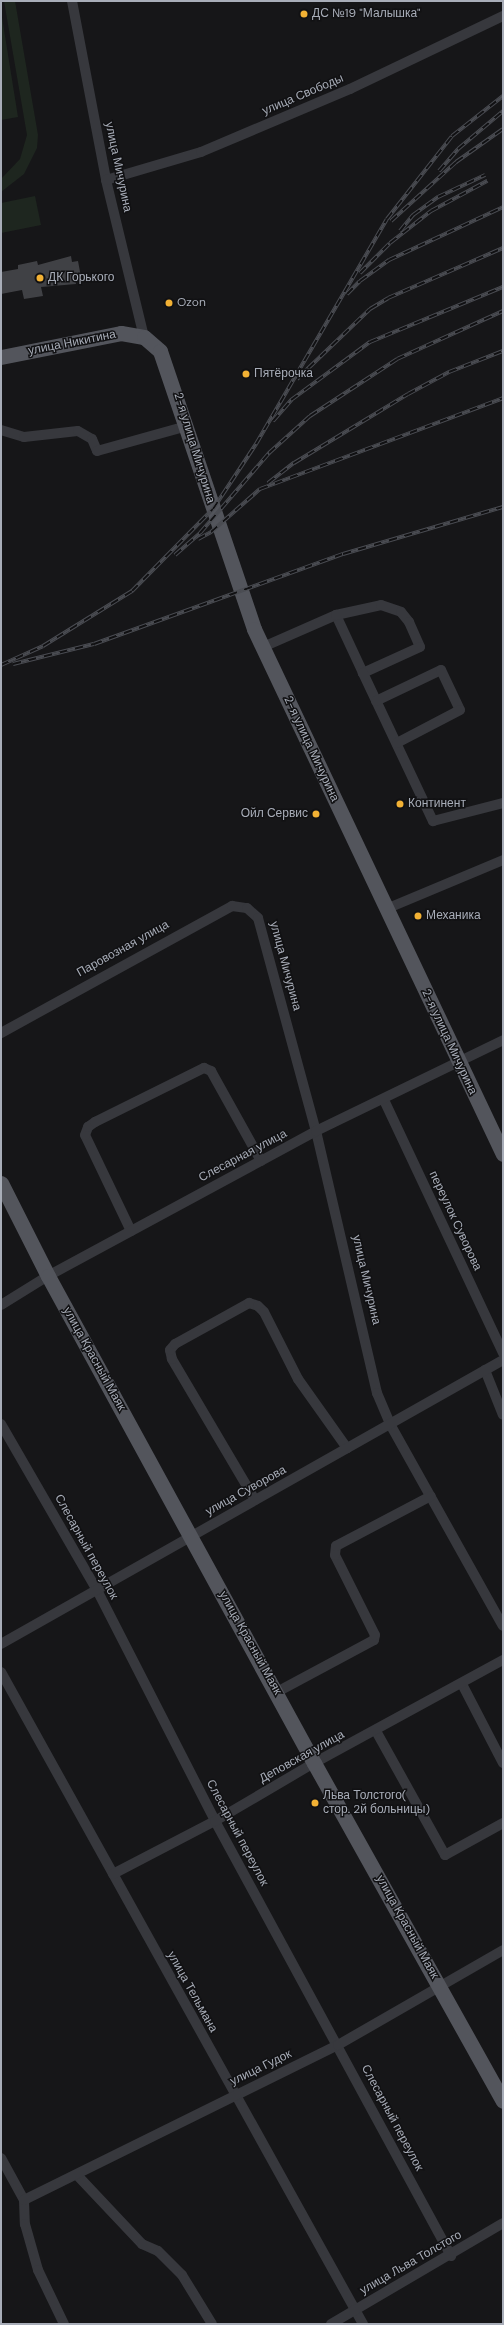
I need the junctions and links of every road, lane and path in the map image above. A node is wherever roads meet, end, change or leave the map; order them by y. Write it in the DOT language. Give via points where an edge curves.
graph roads {
  1 [pos="72,1"];
  2 [pos="503,16"];
  3 [pos="106,180"];
  4 [pos="144,337"];
  5 [pos="1,357"];
  6 [pos="187,426"];
  7 [pos="1,430"];
  8 [pos="336,615"];
  9 [pos="263,647"];
  10 [pos="363,673"];
  11 [pos="376,701"];
  12 [pos="397,743"];
  13 [pos="503,803"];
  14 [pos="503,860"];
  15 [pos="386,909"];
  16 [pos="258,918"];
  17 [pos="1,1032"];
  18 [pos="503,1040"];
  19 [pos="458,1064"];
  20 [pos="384,1100"];
  21 [pos="316,1131"];
  22 [pos="503,1154"];
  23 [pos="261,1161"];
  24 [pos="1,1183"];
  25 [pos="131,1231"];
  26 [pos="48,1276"];
  27 [pos="1,1305"];
  28 [pos="503,1353"];
  29 [pos="503,1360"];
  30 [pos="485,1370"];
  31 [pos="503,1415"];
  32 [pos="1,1424"];
  33 [pos="390,1424"];
  34 [pos="347,1448"];
  35 [pos="430,1496"];
  36 [pos="256,1500"];
  37 [pos="192,1536"];
  38 [pos="98,1592"];
  39 [pos="503,1626"];
  40 [pos="1,1644"];
  41 [pos="503,1660"];
  42 [pos="1,1672"];
  43 [pos="462,1684"];
  44 [pos="277,1692"];
  45 [pos="376,1731"];
  46 [pos="314,1763"];
  47 [pos="503,1763"];
  48 [pos="215,1821"];
  49 [pos="503,1823"];
  50 [pos="113,1874"];
  51 [pos="503,1950"];
  52 [pos="440,1986"];
  53 [pos="338,2045"];
  54 [pos="234,2095"];
  55 [pos="503,2101"];
  56 [pos="1,2158"];
  57 [pos="77,2175"];
  58 [pos="24,2200"];
  59 [pos="503,2223"];
  60 [pos="450,2256"];
  61 [pos="355,2310"];
  62 [pos="64,2324"];
  63 [pos="212,2324"];
  64 [pos="331,2324"];
  65 [pos="363,2324"];
  1 -- 3 [label="street, улица Мичурина"];
  2 -- 3 [label="street, улица Свободы" via="350,89 208,149"];
  3 -- 4 [label="street, улица Мичурина"];
  4 -- 5 [label="main road, улица Никитина" via="121,333"];
  4 -- 6 [label="main road, 2-я улица Мичурина" via="156,345 163,356"];
  6 -- 7 [label="street" via="97,451 92,439 78,431 24,437"];
  6 -- 9 [label="main road, 2-я улица Мичурина" via="243,600"];
  8 -- 9 [label="street"];
  8 -- 10 [label="street"];
  8 -- 10 [label="street" via="381,605 401,612 409,622 420,647"];
  9 -- 15 [label="main road, 2-я улица Мичурина"];
  10 -- 11 [label="street"];
  11 -- 12 [label="street"];
  11 -- 12 [label="street" via="441,670 460,710"];
  12 -- 13 [label="street" via="433,821"];
  14 -- 15 [label="street"];
  15 -- 19 [label="main road, 2-я улица Мичурина"];
  16 -- 17 [label="street, Паровозная улица" via="247,908 232,906"];
  16 -- 21 [label="street, улица Мичурина"];
  18 -- 19 [label="street, Слесарная улица"];
  19 -- 20 [label="street, Слесарная улица"];
  19 -- 22 [label="main road, 2-я улица Мичурина"];
  20 -- 21 [label="street, Слесарная улица"];
  20 -- 28 [label="street, переулок Суворова"];
  21 -- 23 [label="street, Слесарная улица"];
  21 -- 33 [label="street, улица Мичурина" via="377,1393"];
  23 -- 25 [label="street, Слесарная улица"];
  23 -- 25 [label="street" via="211,1071 204,1068 95,1122 88,1127 85,1135"];
  24 -- 26 [label="main road, улица Красный Маяк"];
  25 -- 26 [label="street, Слесарная улица"];
  26 -- 27 [label="street, Слесарная улица"];
  26 -- 37 [label="main road, улица Красный Маяк"];
  29 -- 30 [label="street, улица Суворова"];
  30 -- 31 [label="street"];
  30 -- 33 [label="street, улица Суворова"];
  32 -- 38 [label="street, Слесарный переулок"];
  33 -- 34 [label="street, улица Суворова"];
  33 -- 35 [label="street, улица Мичурина"];
  34 -- 36 [label="street, улица Суворова"];
  34 -- 36 [label="street" via="298,1379 264,1312 258,1306 249,1303 175,1344 170,1350 172,1359"];
  35 -- 39 [label="street, улица Мичурина"];
  35 -- 44 [label="street" via="336,1546 335,1555 375,1635 374,1640"];
  36 -- 37 [label="street, улица Суворова"];
  37 -- 38 [label="street, улица Суворова"];
  37 -- 44 [label="main road, улица Красный Маяк"];
  38 -- 40 [label="street, улица Суворова"];
  38 -- 48 [label="street, Слесарный переулок"];
  41 -- 43 [label="street, Деповская улица"];
  42 -- 50 [label="street, улица Тельмана"];
  43 -- 45 [label="street, Деповская улица"];
  43 -- 47 [label="street"];
  44 -- 46 [label="main road, улица Красный Маяк"];
  45 -- 46 [label="street, Деповская улица"];
  45 -- 49 [label="street" via="445,1855"];
  46 -- 48 [label="street, Деповская улица"];
  46 -- 52 [label="main road, улица Красный Маяк"];
  48 -- 50 [label="street, Деповская улица"];
  48 -- 53 [label="street, Слесарный переулок"];
  50 -- 54 [label="street, улица Тельмана"];
  51 -- 52 [label="street, улица Гудок"];
  52 -- 53 [label="street, улица Гудок"];
  52 -- 55 [label="main road, улица Красный Маяк"];
  53 -- 54 [label="street, улица Гудок"];
  53 -- 60 [label="street, Слесарный переулок"];
  54 -- 57 [label="street, улица Гудок"];
  54 -- 61 [label="street, улица Тельмана"];
  56 -- 58 [label="street"];
  57 -- 58 [label="street, улица Гудок"];
  57 -- 63 [label="street" via="142,2244 158,2251 182,2275"];
  58 -- 62 [label="street" via="25,2224 38,2270"];
  59 -- 60 [label="street, улица Льва Толстого"];
  60 -- 61 [label="street, улица Льва Толстого"];
  61 -- 64 [label="street, улица Льва Толстого"];
  61 -- 65 [label="street, улица Тельмана"];
}
